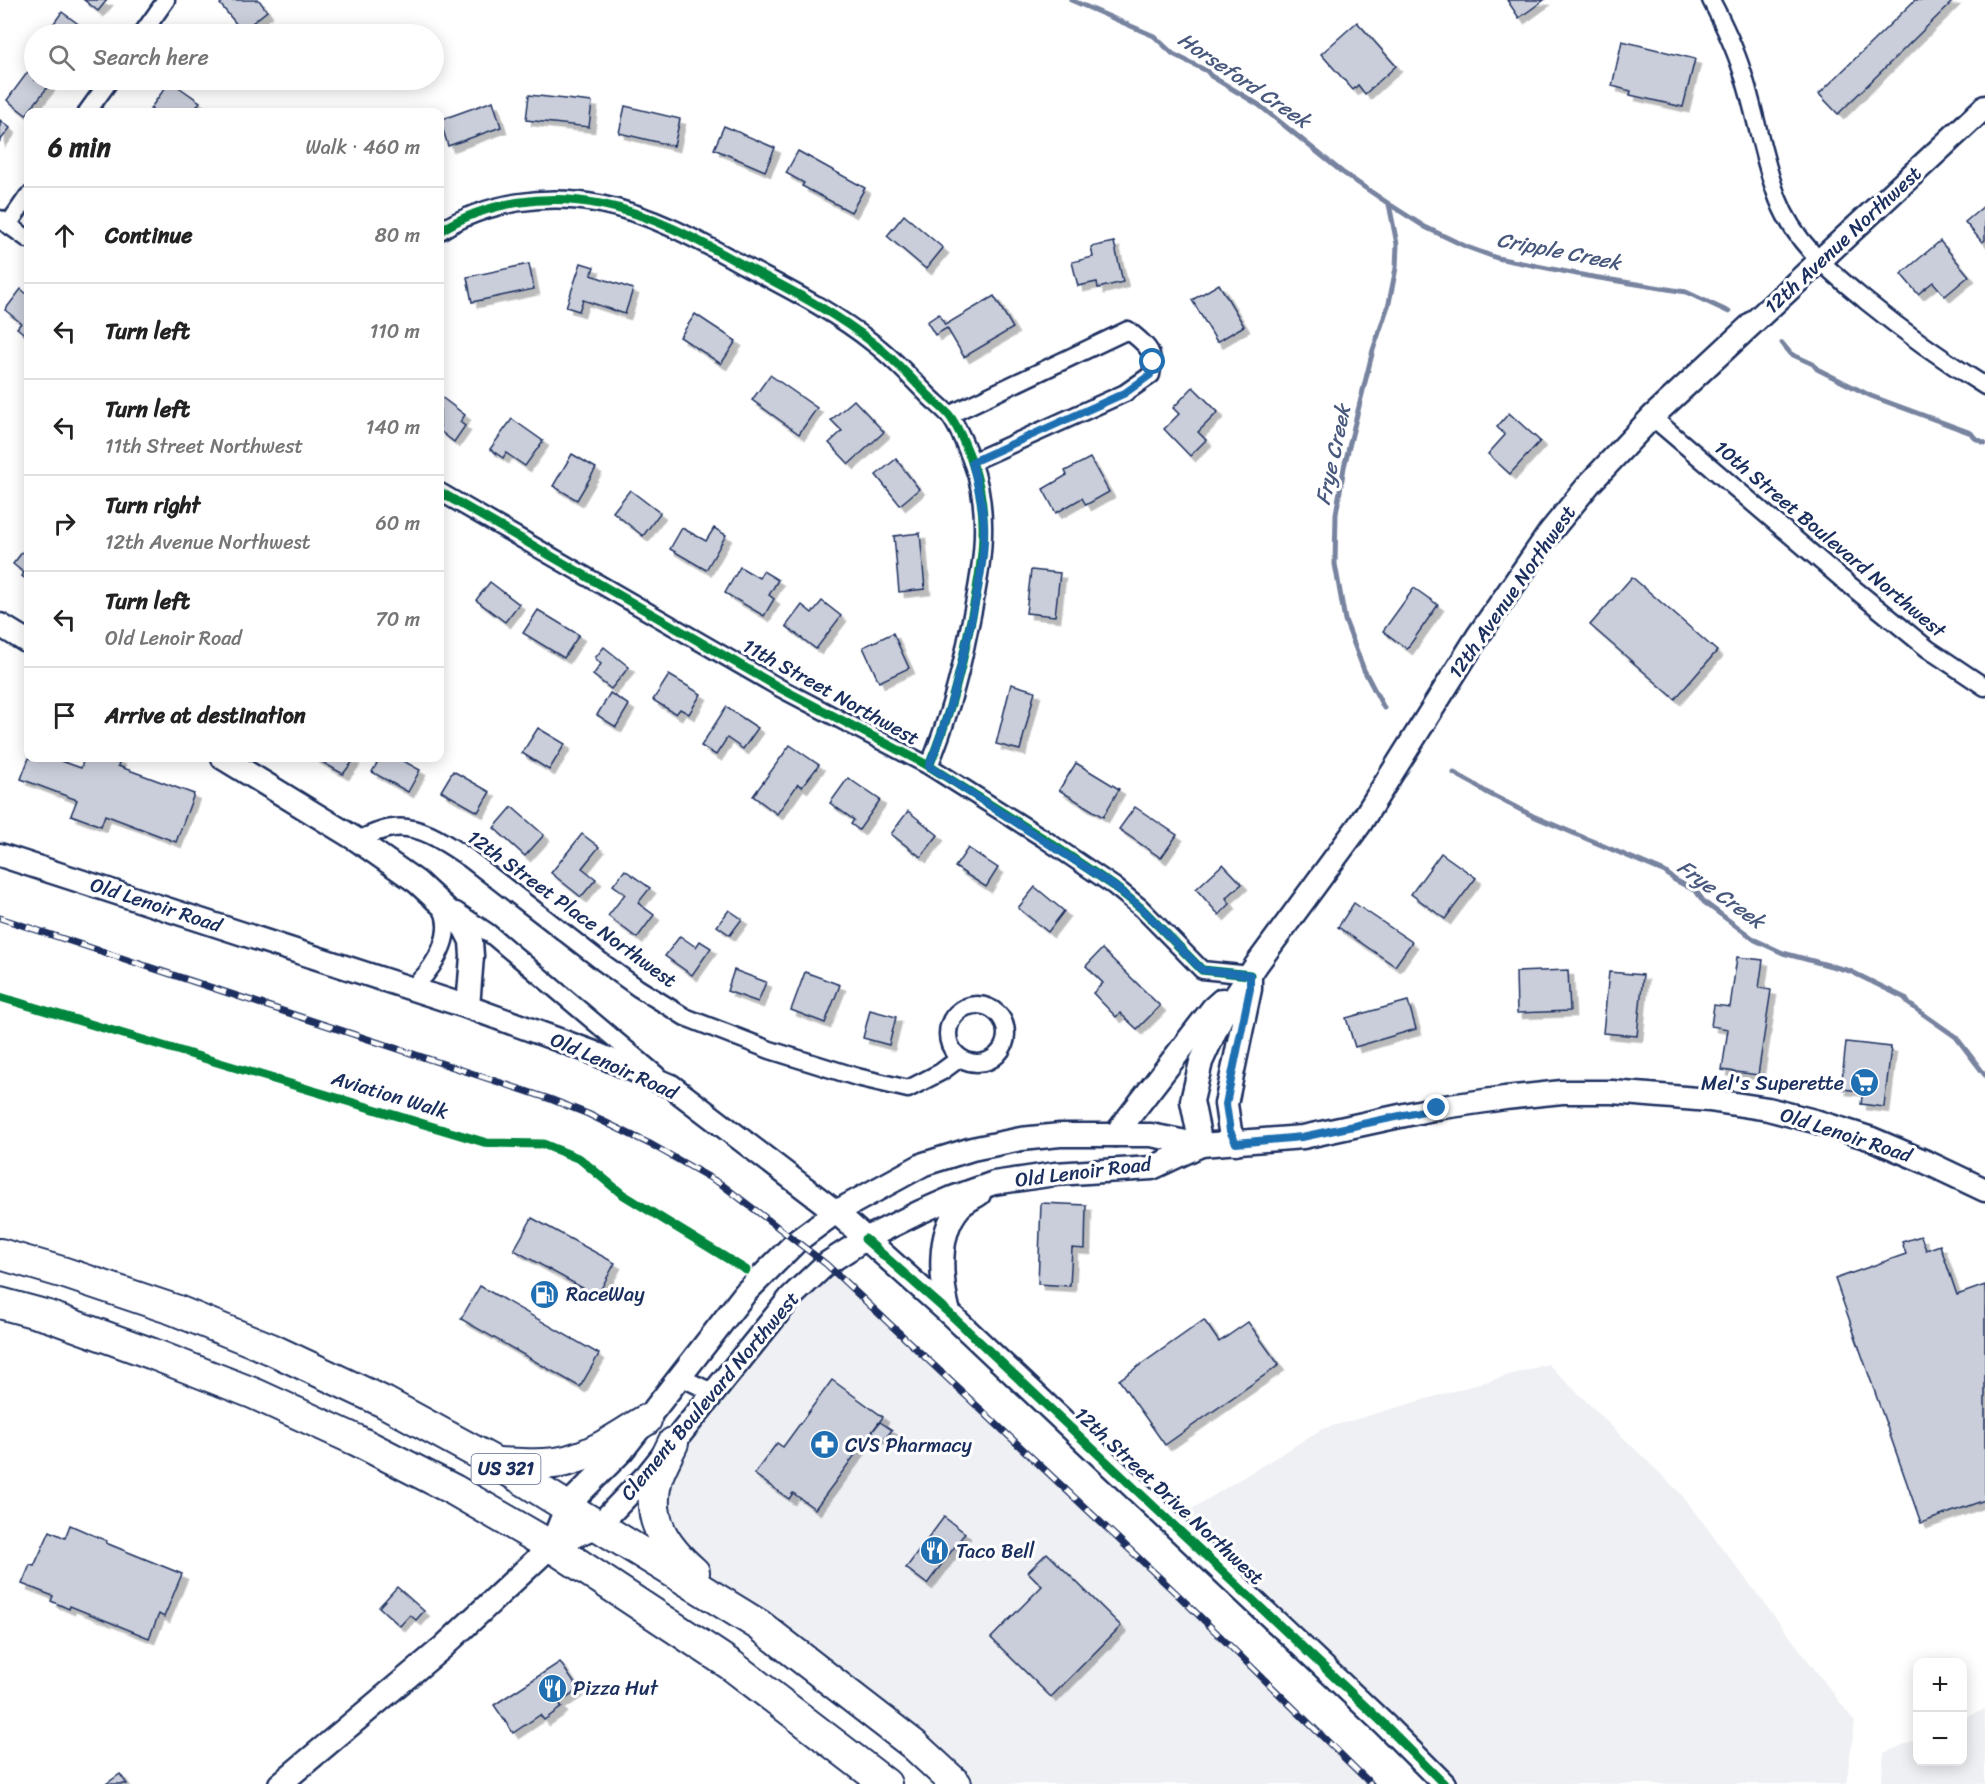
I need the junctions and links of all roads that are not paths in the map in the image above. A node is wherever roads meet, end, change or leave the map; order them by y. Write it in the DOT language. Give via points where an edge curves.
graph roads {
  1 [pos="166,0"];
  2 [pos="1711,0"];
  3 [pos="149,24"];
  4 [pos="103,90"];
  5 [pos="1985,107"];
  6 [pos="90,108"];
  7 [pos="24,200"];
  8 [pos="4,222"];
  9 [pos="444,229"];
  10 [pos="24,236"];
  11 [pos="1820,262"];
  12 [pos="1985,386"];
  13 [pos="949,415"];
  14 [pos="1652,417"];
  15 [pos="972,462"];
  16 [pos="444,494"];
  17 [pos="0,625"];
  18 [pos="24,640"];
  19 [pos="1985,687"];
  20 [pos="230,762"];
  21 [pos="929,766"];
  22 [pos="357,840"];
  23 [pos="0,855"];
  24 [pos="425,889"];
  25 [pos="1250,975"];
  26 [pos="411,988"];
  27 [pos="468,1007"];
  28 [pos="960,1058"];
  29 [pos="671,1086"];
  30 [pos="1115,1135"];
  31 [pos="1236,1143"];
  32 [pos="1201,1145"];
  33 [pos="994,1183"];
  34 [pos="1985,1190"];
  35 [pos="836,1212"];
  36 [pos="865,1239"];
  37 [pos="0,1254"];
  38 [pos="0,1302"];
  39 [pos="949,1313"];
  40 [pos="680,1377"];
  41 [pos="714,1393"];
  42 [pos="646,1420"];
  43 [pos="673,1443"];
  44 [pos="496,1463"];
  45 [pos="567,1506"];
  46 [pos="598,1526"];
  47 [pos="551,1546"];
  48 [pos="736,1611"];
  49 [pos="280,1784"];
  50 [pos="886,1784"];
  51 [pos="956,1784"];
  52 [pos="1444,1784"];
  1 -- 3 [label="street"];
  2 -- 11 [label="street" via="1742,71 1778,200 1790,226"];
  4 -- 6 [label="street"];
  5 -- 11 [label="main road, 12th Avenue Northwest"];
  7 -- 8 [label="street"];
  8 -- 10 [label="street"];
  9 -- 13 [label="street" via="466,217 538,200 601,204 662,223 818,305 873,342"];
  11 -- 12 [label="street" via="1904,332"];
  11 -- 14 [label="main road, 12th Avenue Northwest"];
  13 -- 15 [label="street"];
  13 -- 15 [label="street" via="1128,330 1150,349 1150,375 1125,393"];
  14 -- 19 [label="street, 10th Street Boulevard Northwest" via="1928,649"];
  14 -- 25 [label="main road, 12th Avenue Northwest" via="1550,532 1478,636 1360,824"];
  15 -- 21 [label="street" via="984,526 980,579 956,691"];
  16 -- 21 [label="street, 11th Street Northwest" via="780,688"];
  17 -- 18 [label="main road"];
  20 -- 22 [label="main road"];
  21 -- 25 [label="street, 11th Street Northwest" via="1114,886 1202,970"];
  22 -- 24 [label="main road"];
  22 -- 28 [label="street, 12th Street Place Northwest" via="394,827 442,840 638,988 685,1017 733,1037 857,1077 908,1089"];
  23 -- 26 [label="main road, Old Lenoir Road"];
  24 -- 26 [label="street" via="439,902 446,918 445,936 433,964"];
  24 -- 27 [label="main road" via="456,918 471,941"];
  24 -- 29 [label="street" via="489,933"];
  25 -- 30 [label="main road, 12th Avenue Northwest" via="1213,1008"];
  25 -- 31 [label="main road, 12th Avenue Northwest" via="1226,1104"];
  25 -- 32 [label="main road, 12th Avenue Northwest" via="1222,1016 1201,1062 1192,1101"];
  26 -- 27 [label="main road, Old Lenoir Road"];
  27 -- 29 [label="main road, Old Lenoir Road" via="592,1052"];
  29 -- 35 [label="main road, Old Lenoir Road"];
  30 -- 32 [label="main road, Old Lenoir Road" via="1151,1135"];
  30 -- 35 [label="main road, Old Lenoir Road" via="1050,1136 972,1149 924,1164"];
  31 -- 32 [label="main road, Old Lenoir Road"];
  31 -- 34 [label="main road, Old Lenoir Road" via="1302,1137 1437,1108 1505,1098 1562,1092 1622,1092 1768,1109 1818,1122 1872,1139"];
  32 -- 33 [label="main road, Old Lenoir Road" via="1152,1168 1055,1174"];
  33 -- 36 [label="main road, Old Lenoir Road"];
  33 -- 39 [label="main road" via="959,1208 948,1229 942,1268"];
  35 -- 36 [label="main road, 12th Street Drive Northwest"];
  35 -- 40 [label="main road, Clement Boulevard Northwest" via="797,1241 746,1292"];
  36 -- 39 [label="main road, 12th Street Drive Northwest"];
  36 -- 41 [label="main road, Clement Boulevard Northwest" via="826,1264 791,1297"];
  37 -- 44 [label="highway, US 321" via="175,1310 271,1349 384,1402"];
  38 -- 47 [label="highway, US 321" via="153,1354 255,1394 454,1490"];
  39 -- 52 [label="main road, 12th Street Drive Northwest"];
  40 -- 41 [label="street"];
  40 -- 42 [label="main road, Clement Boulevard Northwest"];
  41 -- 43 [label="main road, Clement Boulevard Northwest"];
  42 -- 44 [label="highway" via="576,1458 539,1465"];
  42 -- 45 [label="main road, Clement Boulevard Northwest" via="622,1451"];
  43 -- 46 [label="main road, Clement Boulevard Northwest"];
  43 -- 48 [label="highway" via="657,1477 653,1504 659,1532 677,1557"];
  44 -- 45 [label="highway, US 321"];
  45 -- 46 [label="highway, US 321"];
  45 -- 47 [label="main road, Clement Boulevard Northwest"];
  46 -- 47 [label="main road, Clement Boulevard Northwest"];
  46 -- 48 [label="highway, US 321"];
  47 -- 49 [label="main road, Clement Boulevard Northwest" via="433,1656"];
  47 -- 50 [label="highway, US 321" via="731,1665"];
  48 -- 51 [label="highway, US 321" via="914,1745"];
}
